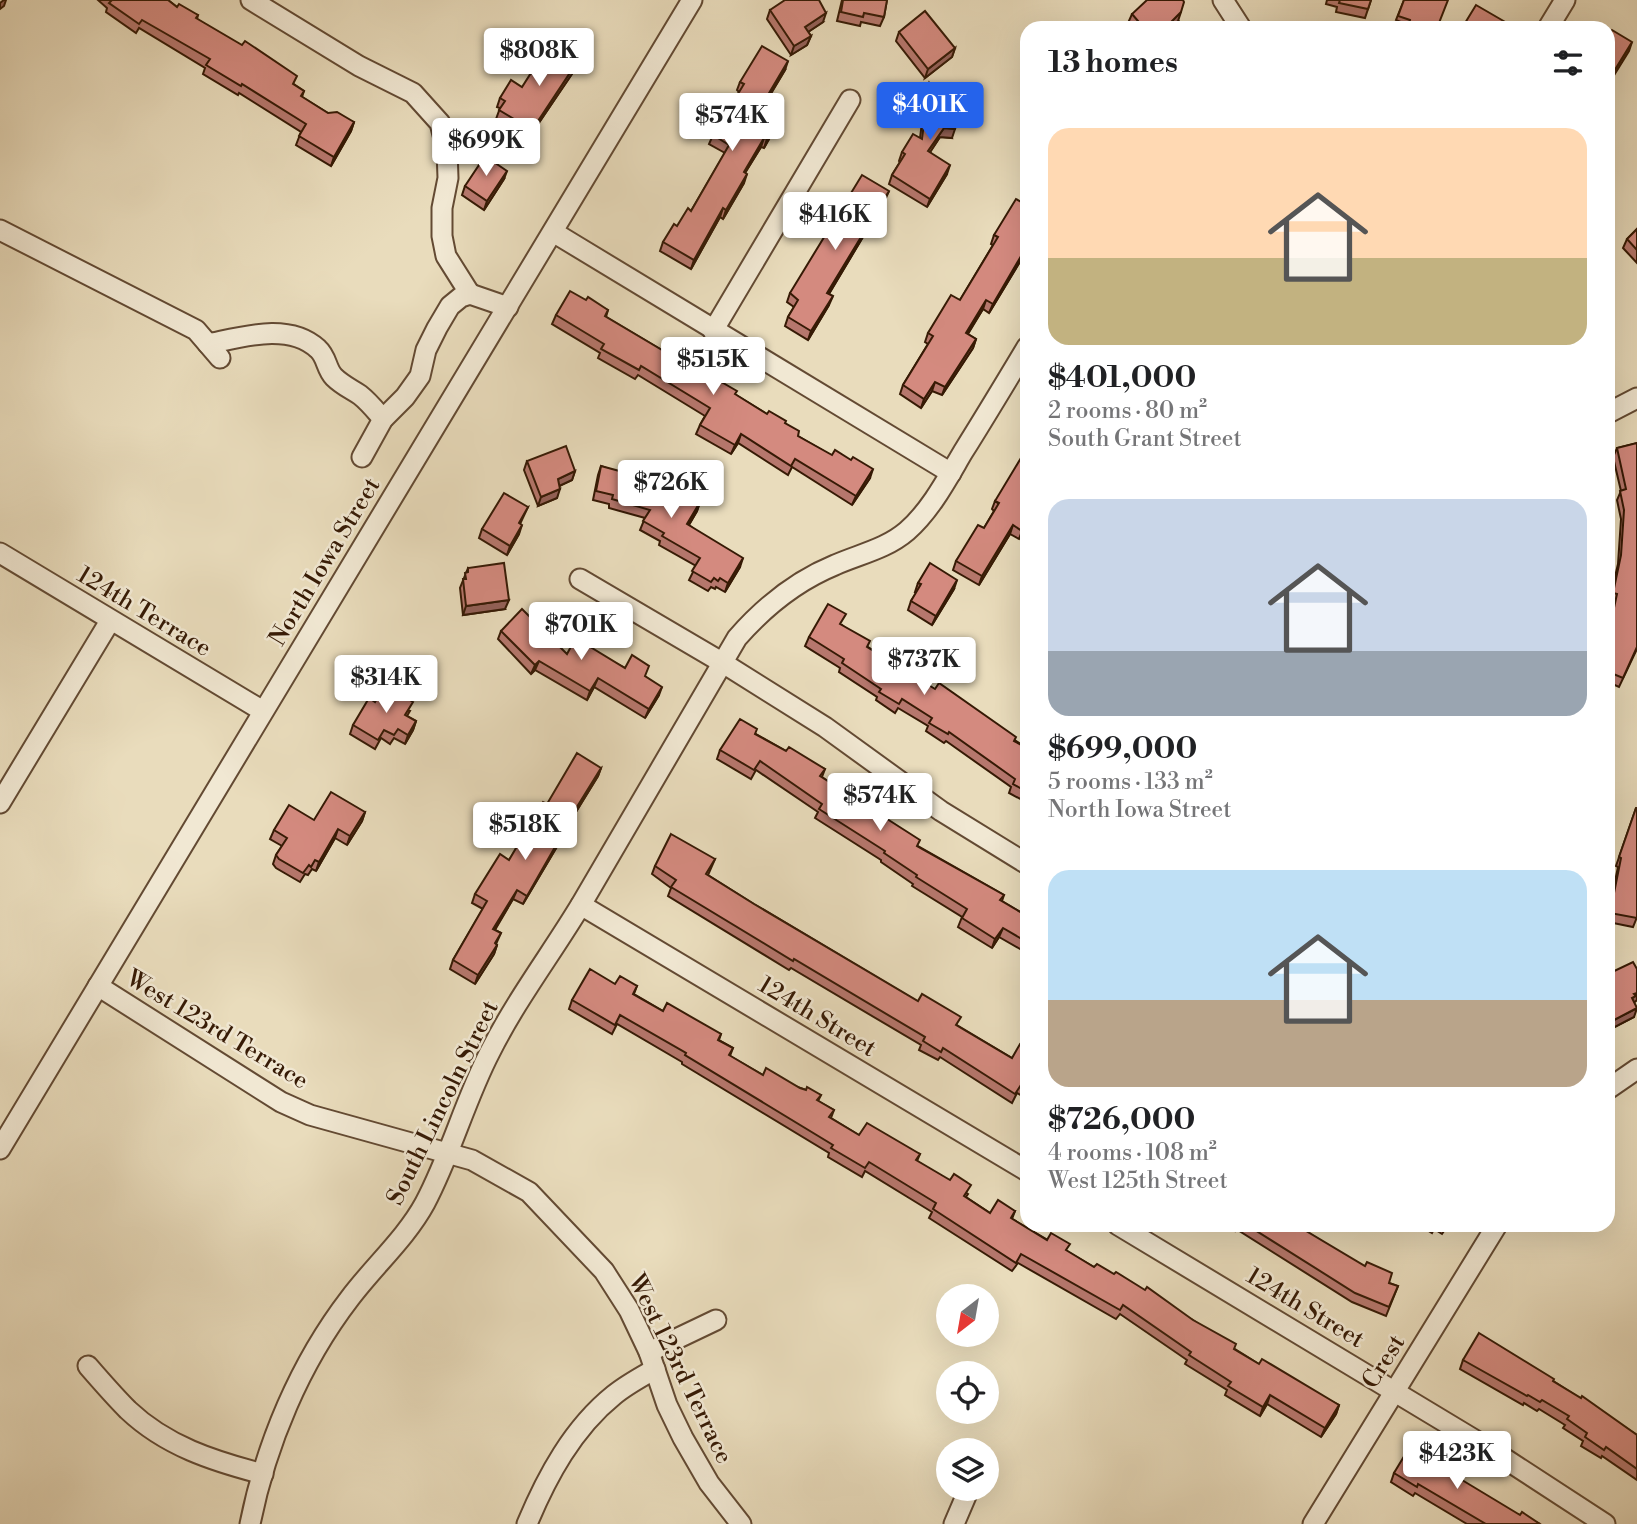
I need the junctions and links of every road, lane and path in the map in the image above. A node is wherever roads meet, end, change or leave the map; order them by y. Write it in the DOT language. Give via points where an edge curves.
graph roads {
  1 [pos="251,0"];
  2 [pos="692,0"];
  3 [pos="1223,0"];
  4 [pos="1565,0"];
  5 [pos="1236,21"];
  6 [pos="1552,21"];
  7 [pos="850,100"];
  8 [pos="0,230"];
  9 [pos="553,232"];
  10 [pos="470,294"];
  11 [pos="508,307"];
  12 [pos="713,331"];
  13 [pos="1020,359"];
  14 [pos="1637,398"];
  15 [pos="1615,409"];
  16 [pos="383,419"];
  17 [pos="362,457"];
  18 [pos="951,473"];
  19 [pos="0,553"];
  20 [pos="580,579"];
  21 [pos="110,621"];
  22 [pos="723,663"];
  23 [pos="263,711"];
  24 [pos="0,803"];
  25 [pos="1020,860"];
  26 [pos="581,905"];
  27 [pos="98,986"];
  28 [pos="1637,1069"];
  29 [pos="1615,1084"];
  30 [pos="0,1149"];
  31 [pos="449,1152"];
  32 [pos="1020,1167"];
  33 [pos="1130,1232"];
  34 [pos="1492,1232"];
  35 [pos="716,1320"];
  36 [pos="652,1360"];
  37 [pos="88,1366"];
  38 [pos="1395,1391"];
  39 [pos="263,1474"];
  40 [pos="963,1501"];
  41 [pos="250,1524"];
  42 [pos="527,1524"];
  43 [pos="741,1524"];
  44 [pos="954,1524"];
  45 [pos="1313,1524"];
  46 [pos="1605,1524"];
  1 -- 10 [label="street" via="413,93 440,123 448,178 442,236 446,256"];
  2 -- 9 [label="street, North Iowa Street"];
  3 -- 5 [label="street"];
  4 -- 6 [label="street"];
  7 -- 12 [label="street"];
  8 -- 16 [label="street" via="196,330 214,351 268,333 297,337 317,348 341,384"];
  9 -- 11 [label="street, North Iowa Street"];
  9 -- 12 [label="street"];
  10 -- 11 [label="street"];
  10 -- 16 [label="street" via="450,306 426,350 419,376"];
  11 -- 23 [label="street, North Iowa Street"];
  12 -- 18 [label="street"];
  13 -- 18 [label="street, South Lincoln Street"];
  14 -- 15 [label="street"];
  16 -- 17 [label="street"];
  18 -- 22 [label="street, South Lincoln Street" via="906,532 782,594 737,638"];
  19 -- 21 [label="street, 124th Terrace"];
  20 -- 22 [label="street"];
  21 -- 23 [label="street, 124th Terrace"];
  21 -- 24 [label="street"];
  22 -- 25 [label="street"];
  22 -- 26 [label="street, South Lincoln Street"];
  23 -- 27 [label="street, North Iowa Street"];
  26 -- 31 [label="street, South Lincoln Street" via="489,1053"];
  26 -- 32 [label="street, 124th Street"];
  27 -- 30 [label="street, North Iowa Street"];
  27 -- 31 [label="street, West 123rd Terrace" via="281,1102 310,1115"];
  28 -- 29 [label="street"];
  31 -- 36 [label="street, West 123rd Terrace" via="529,1192 569,1232 604,1271"];
  31 -- 39 [label="street, South Lincoln Street" via="410,1228 326,1333 301,1376"];
  33 -- 38 [label="street, 124th Street"];
  34 -- 38 [label="street, Crest"];
  35 -- 36 [label="street"];
  36 -- 42 [label="street" via="575,1436 554,1467"];
  36 -- 43 [label="street, West 123rd Terrace" via="667,1405 696,1463"];
  37 -- 39 [label="street" via="128,1410 166,1438 214,1461"];
  38 -- 45 [label="street, Crest"];
  38 -- 46 [label="street, 124th Street"];
  39 -- 41 [label="street, South Lincoln Street"];
  40 -- 44 [label="street"];
}
